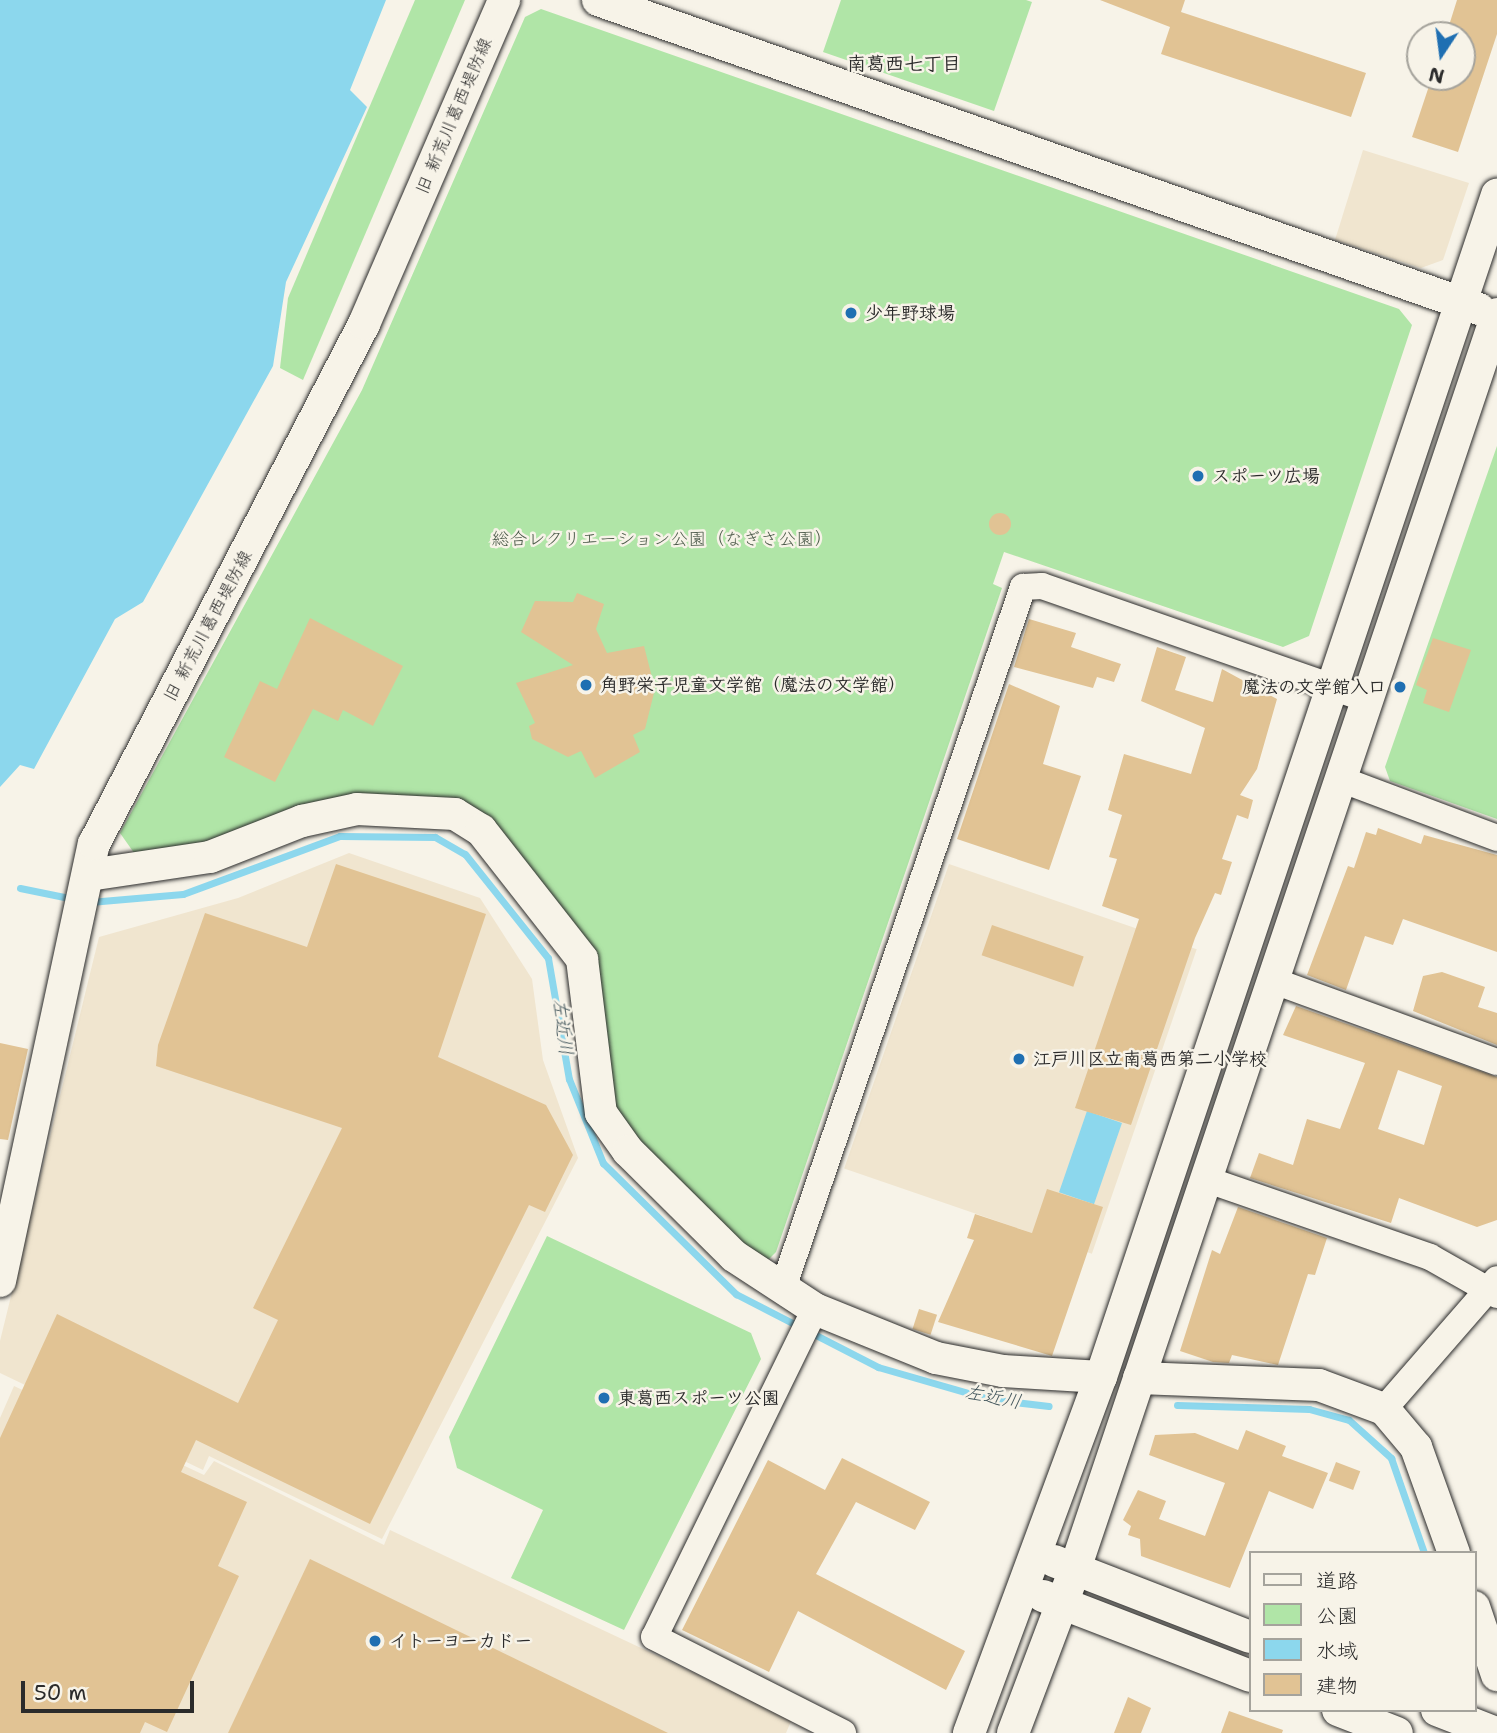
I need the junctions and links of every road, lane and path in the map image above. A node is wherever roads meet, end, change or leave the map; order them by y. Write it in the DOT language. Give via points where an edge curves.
graph roads {
  1 [pos="504,0"];
  2 [pos="598,0"];
  3 [pos="1497,195"];
  4 [pos="1461,303"];
  5 [pos="1497,315"];
  6 [pos="1333,687"];
  7 [pos="1367,699"];
  8 [pos="1340,779"];
  9 [pos="1497,838"];
  10 [pos="89,876"];
  11 [pos="1274,981"];
  12 [pos="1497,1062"];
  13 [pos="1205,1179"];
  14 [pos="0,1281"];
  15 [pos="1494,1287"];
  16 [pos="783,1289"];
  17 [pos="816,1309"];
  18 [pos="1101,1377"];
  19 [pos="1139,1378"];
  20 [pos="1384,1409"];
  21 [pos="1453,1551"];
  22 [pos="1036,1555"];
  23 [pos="1075,1569"];
  24 [pos="1023,1588"];
  25 [pos="1062,1603"];
  26 [pos="1476,1611"];
  27 [pos="1248,1636"];
  28 [pos="1492,1641"];
  29 [pos="1248,1675"];
  30 [pos="1497,1675"];
  31 [pos="1343,1712"];
  32 [pos="1442,1712"];
  33 [pos="843,1733"];
  34 [pos="969,1733"];
  35 [pos="1013,1733"];
  36 [pos="1396,1733"];
  37 [pos="1496,1733"];
  1 -- 10 [label="street, 旧 新荒川葛西堤防線" via="364,324 101,828"];
  2 -- 4 [label="street"];
  3 -- 4 [label="street"];
  4 -- 5 [label="street"];
  4 -- 6 [label="street"];
  5 -- 7 [label="street"];
  6 -- 7 [label="street"];
  6 -- 16 [label="street" via="1042,586 1023,587"];
  6 -- 18 [label="street"];
  7 -- 8 [label="street"];
  8 -- 9 [label="street"];
  8 -- 11 [label="street"];
  10 -- 14 [label="street, 旧 新荒川葛西堤防線"];
  10 -- 16 [label="street" via="210,857 302,821 357,809 455,814 481,830 582,959 601,1113 628,1151 734,1256"];
  11 -- 12 [label="street"];
  11 -- 13 [label="street"];
  13 -- 15 [label="street" via="1430,1256"];
  13 -- 19 [label="street"];
  15 -- 20 [label="street"];
  16 -- 17 [label="street"];
  17 -- 18 [label="street" via="936,1358 1003,1371"];
  17 -- 33 [label="street" via="654,1637"];
  18 -- 22 [label="street"];
  19 -- 20 [label="street" via="1320,1385"];
  19 -- 23 [label="street"];
  20 -- 21 [label="street" via="1416,1447"];
  22 -- 23 [label="street"];
  22 -- 24 [label="street"];
  23 -- 25 [label="street"];
  23 -- 27 [label="street"];
  24 -- 25 [label="street"];
  24 -- 34 [label="street"];
  25 -- 29 [label="street"];
  25 -- 35 [label="street"];
  26 -- 28 [label="street"];
  28 -- 30 [label="street"];
  31 -- 36 [label="street"];
  32 -- 37 [label="street"];
}
